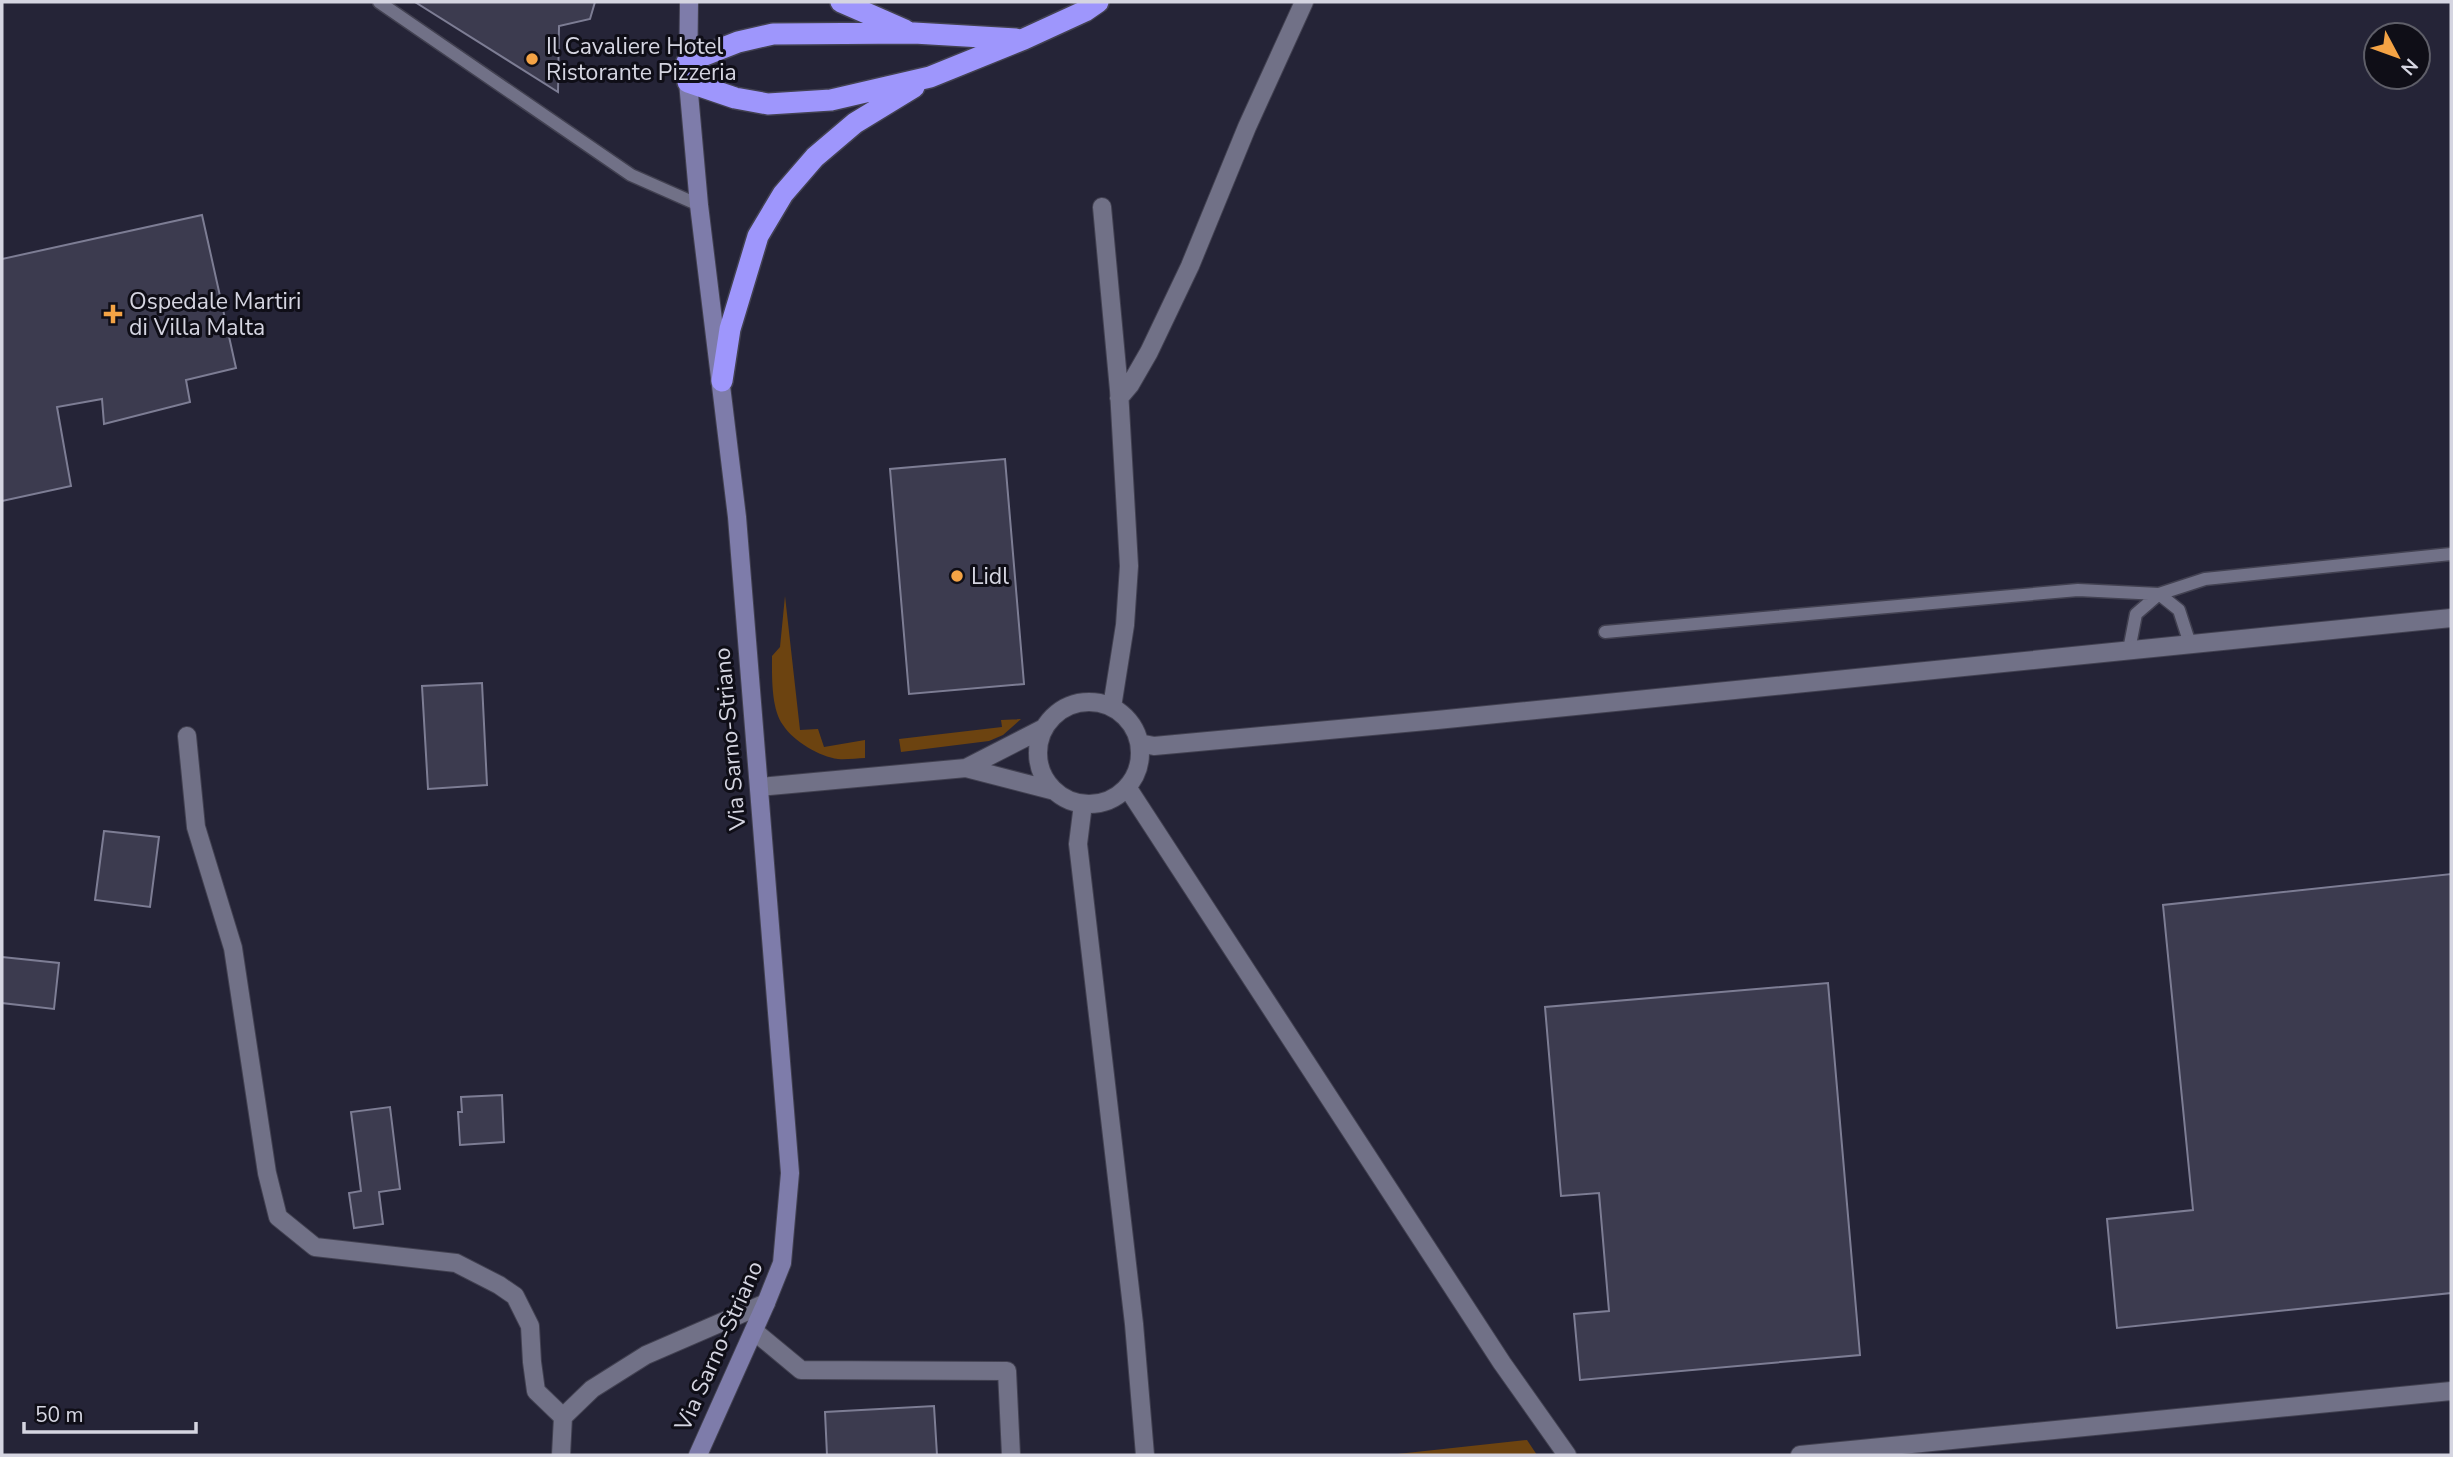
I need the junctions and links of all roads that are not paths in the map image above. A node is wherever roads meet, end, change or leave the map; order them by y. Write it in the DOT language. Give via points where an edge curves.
graph roads {
  1 [pos="379,2"];
  2 [pos="689,2"];
  3 [pos="841,2"];
  4 [pos="1098,2"];
  5 [pos="1304,2"];
  6 [pos="914,33"];
  7 [pos="1024,39"];
  8 [pos="688,72"];
  9 [pos="930,77"];
  10 [pos="699,205"];
  11 [pos="1102,207"];
  12 [pos="722,381"];
  13 [pos="1119,398"];
  14 [pos="2451,555"];
  15 [pos="2159,594"];
  16 [pos="2451,618"];
  17 [pos="1605,632"];
  18 [pos="2190,644"];
  19 [pos="2129,650"];
  20 [pos="1112,707"];
  21 [pos="1044,728"];
  22 [pos="187,736"];
  23 [pos="1139,743"];
  24 [pos="966,768"];
  25 [pos="759,787"];
  26 [pos="1127,787"];
  27 [pos="1055,791"];
  28 [pos="1083,804"];
  29 [pos="766,1303"];
  30 [pos="754,1331"];
  31 [pos="2451,1391"];
  32 [pos="563,1417"];
  33 [pos="561,1455"];
  34 [pos="698,1455"];
  35 [pos="1012,1455"];
  36 [pos="1145,1455"];
  37 [pos="1567,1455"];
  38 [pos="1800,1455"];
  1 -- 10 [label="lane" via="631,175"];
  2 -- 8 [label="main road, Via Sarno-Striano"];
  3 -- 6 [label="highway"];
  4 -- 7 [label="highway"];
  5 -- 13 [label="street" via="1190,266 1149,352"];
  6 -- 7 [label="highway"];
  6 -- 8 [label="highway" via="773,34 738,42"];
  7 -- 9 [label="highway"];
  8 -- 9 [label="highway" via="735,98 768,104 831,100"];
  8 -- 10 [label="main road, Via Sarno-Striano"];
  9 -- 12 [label="highway" via="855,123 815,157 783,194 758,236 730,329"];
  10 -- 12 [label="main road, Via Sarno-Striano"];
  11 -- 13 [label="street"];
  12 -- 25 [label="main road, Via Sarno-Striano"];
  13 -- 20 [label="street" via="1129,594"];
  14 -- 15 [label="lane" via="2205,579"];
  15 -- 17 [label="lane" via="2078,590"];
  15 -- 18 [label="lane" via="2179,610"];
  15 -- 19 [label="lane" via="2136,614"];
  16 -- 18 [label="street"];
  18 -- 19 [label="street"];
  19 -- 23 [label="street" via="1437,720 1154,746"];
  20 -- 21 [label="street" via="1082,702 1067,707"];
  20 -- 23 [label="street" via="1134,728"];
  21 -- 24 [label="street"];
  21 -- 27 [label="street" via="1038,744 1039,762"];
  22 -- 32 [label="street" via="196,827 233,948 267,1173 278,1217 315,1247 456,1263 515,1296 530,1326 536,1391"];
  23 -- 26 [label="street" via="1138,766"];
  24 -- 25 [label="street"];
  24 -- 27 [label="street"];
  25 -- 29 [label="main road, Via Sarno-Striano" via="790,1173 782,1263"];
  26 -- 28 [label="street" via="1099,803"];
  26 -- 37 [label="street" via="1502,1363"];
  27 -- 28 [label="street"];
  28 -- 36 [label="street" via="1078,844"];
  29 -- 30 [label="main road, Via Sarno-Striano"];
  29 -- 32 [label="street" via="646,1354 592,1389"];
  30 -- 34 [label="main road, Via Sarno-Striano"];
  30 -- 35 [label="street" via="801,1370 1007,1371"];
  31 -- 38 [label="street"];
  32 -- 33 [label="street"];
}
